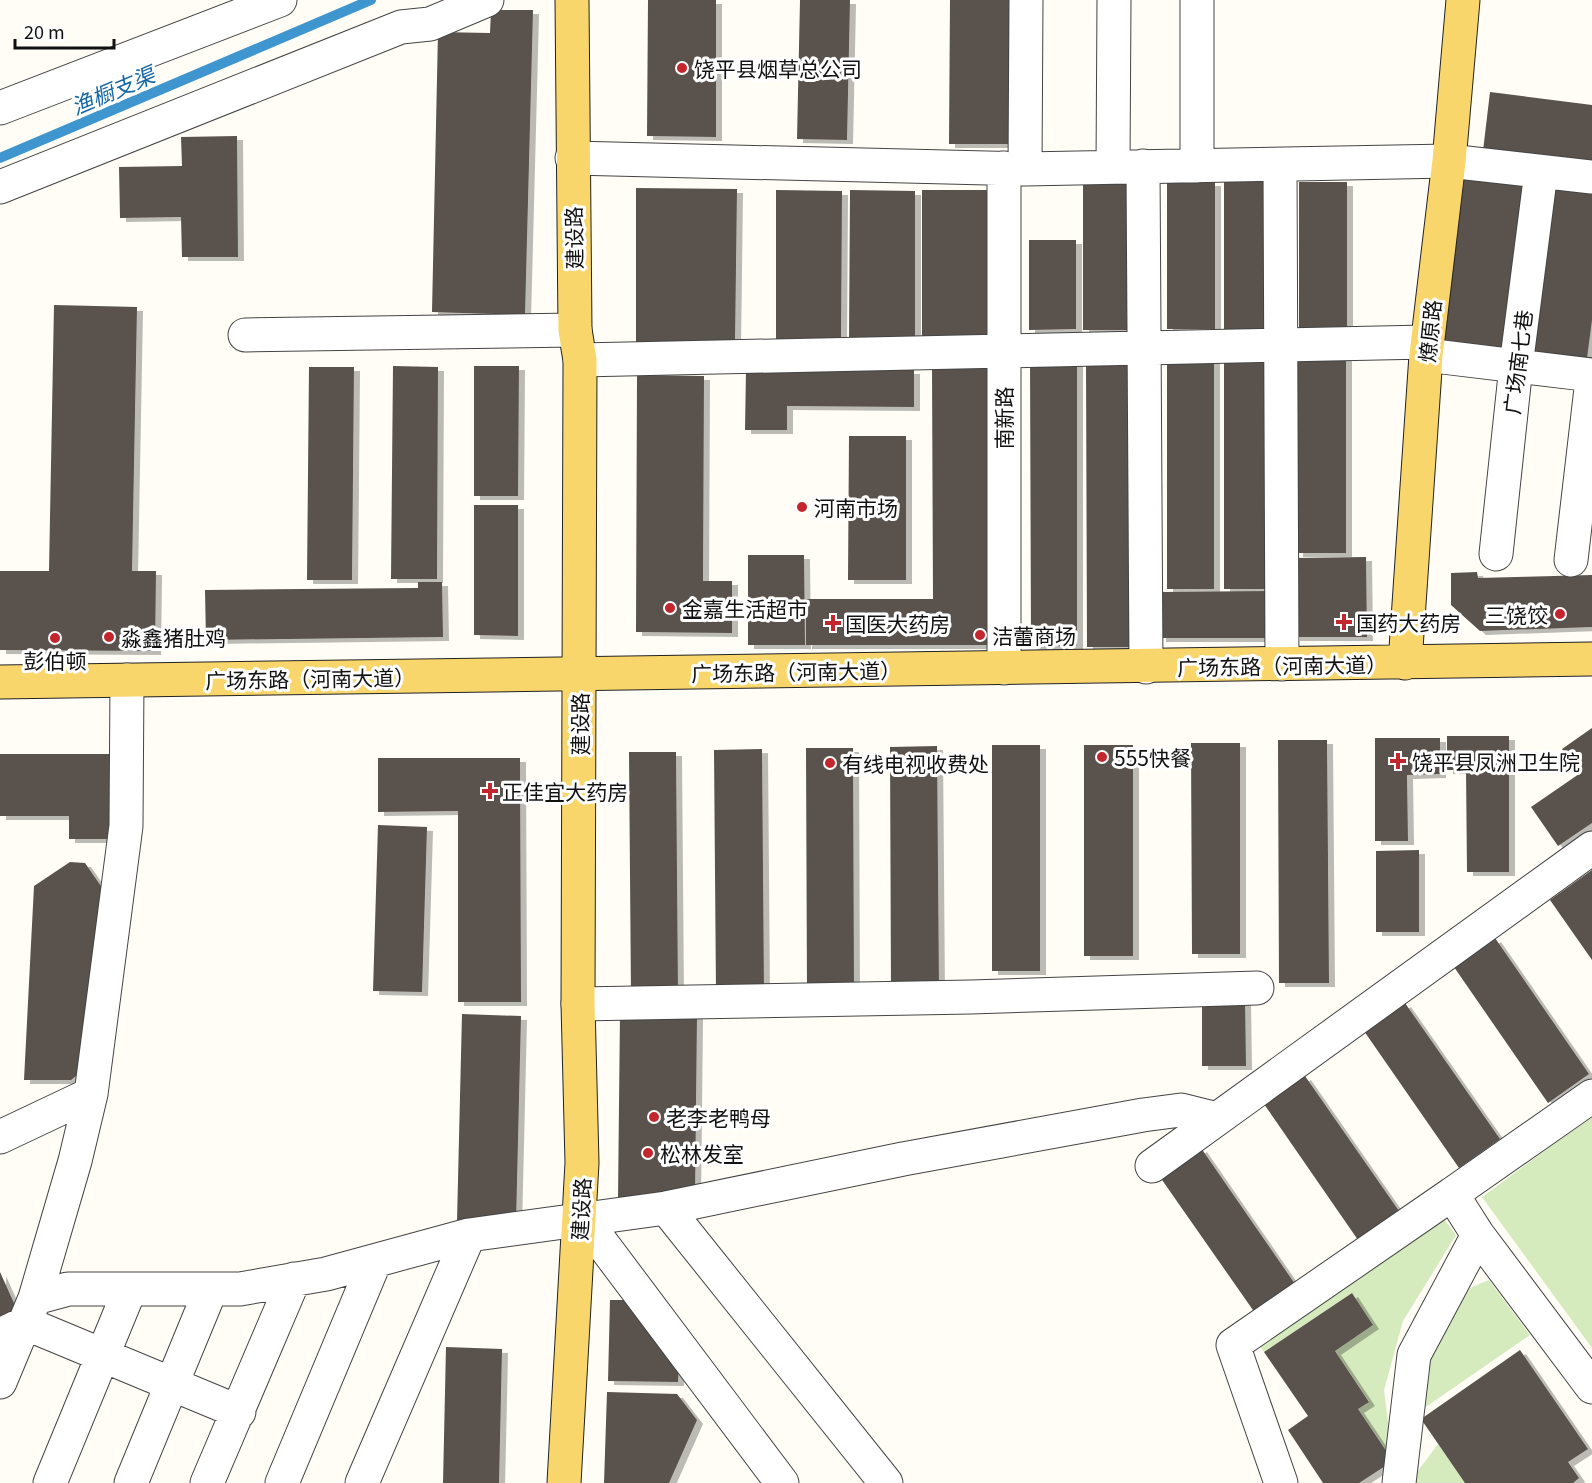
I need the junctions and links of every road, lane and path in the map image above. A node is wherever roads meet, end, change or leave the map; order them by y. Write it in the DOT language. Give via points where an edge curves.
graph roads {
  1 [pos="280,0"];
  2 [pos="487,0"];
  3 [pos="573,0"];
  4 [pos="1026,0"];
  5 [pos="1114,0"];
  6 [pos="1197,0"];
  7 [pos="1463,0"];
  8 [pos="0,108"];
  9 [pos="572,158"];
  10 [pos="1449,161"];
  11 [pos="1280,165"];
  12 [pos="1128,166"];
  13 [pos="1197,166"];
  14 [pos="1014,168"];
  15 [pos="1541,172"];
  16 [pos="1592,177"];
  17 [pos="0,187"];
  18 [pos="244,335"];
  19 [pos="577,345"];
  20 [pos="1281,345"];
  21 [pos="1144,348"];
  22 [pos="1427,348"];
  23 [pos="1002,350"];
  24 [pos="1516,366"];
  25 [pos="1592,377"];
  26 [pos="1496,554"];
  27 [pos="1571,560"];
  28 [pos="1592,659"];
  29 [pos="1405,663"];
  30 [pos="1282,664"];
  31 [pos="1146,667"];
  32 [pos="1004,668"];
  33 [pos="579,674"];
  34 [pos="128,680"];
  35 [pos="0,682"];
  36 [pos="1592,848"];
  37 [pos="1257,987"];
  38 [pos="578,1004"];
  39 [pos="91,1094"];
  40 [pos="1592,1096"];
  41 [pos="1217,1119"];
  42 [pos="0,1137"];
  43 [pos="1152,1166"];
  44 [pos="1452,1194"];
  45 [pos="666,1208"];
  46 [pos="583,1218"];
  47 [pos="469,1235"];
  48 [pos="1478,1235"];
  49 [pos="375,1261"];
  50 [pos="294,1280"];
  51 [pos="130,1289"];
  52 [pos="211,1289"];
  53 [pos="20,1319"];
  54 [pos="102,1355"];
  55 [pos="0,1382"];
  56 [pos="172,1384"];
  57 [pos="1592,1387"];
  58 [pos="239,1412"];
  59 [pos="50,1483"];
  60 [pos="131,1483"];
  61 [pos="207,1483"];
  62 [pos="282,1483"];
  63 [pos="362,1483"];
  64 [pos="564,1483"];
  65 [pos="782,1483"];
  66 [pos="886,1483"];
  67 [pos="1281,1483"];
  68 [pos="1399,1483"];
  1 -- 8 [label="street"];
  2 -- 17 [label="street" via="429,24 401,27"];
  3 -- 9 [label="main road, 建设路"];
  4 -- 14 [label="street, 南新路"];
  5 -- 12 [label="street"];
  6 -- 13 [label="street"];
  7 -- 10 [label="main road, 燎原路"];
  9 -- 14 [label="street"];
  9 -- 19 [label="main road, 建设路"];
  10 -- 11 [label="street"];
  10 -- 15 [label="street"];
  10 -- 22 [label="main road, 燎原路"];
  11 -- 13 [label="street"];
  11 -- 20 [label="street"];
  12 -- 13 [label="street"];
  12 -- 14 [label="street"];
  12 -- 21 [label="street"];
  14 -- 23 [label="street, 南新路"];
  15 -- 16 [label="street"];
  15 -- 24 [label="street, 广场南七巷"];
  18 -- 19 [label="street"];
  19 -- 23 [label="street"];
  19 -- 33 [label="main road, 建设路"];
  20 -- 21 [label="street"];
  20 -- 22 [label="street"];
  20 -- 30 [label="street"];
  21 -- 23 [label="street"];
  21 -- 31 [label="street"];
  22 -- 24 [label="street"];
  22 -- 29 [label="main road, 燎原路"];
  23 -- 32 [label="street, 南新路"];
  24 -- 25 [label="street"];
  24 -- 26 [label="street, 广场南七巷"];
  25 -- 27 [label="street"];
  28 -- 29 [label="main road, 广场东路（河南大道）"];
  29 -- 30 [label="main road, 广场东路（河南大道）"];
  30 -- 31 [label="main road, 广场东路（河南大道）"];
  31 -- 32 [label="main road, 广场东路（河南大道）"];
  32 -- 33 [label="main road, 广场东路（河南大道）"];
  33 -- 34 [label="main road, 广场东路（河南大道）"];
  33 -- 38 [label="main road, 建设路"];
  34 -- 35 [label="main road, 广场东路（河南大道）"];
  34 -- 39 [label="street" via="126,826"];
  36 -- 41 [label="street"];
  37 -- 38 [label="street"];
  38 -- 64 [label="main road, 建设路" via="582,1162"];
  39 -- 42 [label="street"];
  39 -- 53 [label="street" via="75,1161"];
  40 -- 44 [label="street"];
  41 -- 43 [label="street"];
  41 -- 45 [label="street" via="1180,1110 1143,1115"];
  44 -- 48 [label="street"];
  44 -- 67 [label="street" via="1233,1345"];
  45 -- 46 [label="street"];
  45 -- 66 [label="street"];
  46 -- 47 [label="street"];
  46 -- 65 [label="street"];
  47 -- 49 [label="street"];
  47 -- 63 [label="street"];
  48 -- 57 [label="street"];
  48 -- 68 [label="street" via="1414,1355"];
  49 -- 50 [label="street"];
  49 -- 62 [label="street"];
  50 -- 52 [label="street" via="240,1289"];
  50 -- 58 [label="street"];
  51 -- 52 [label="street"];
  51 -- 53 [label="street" via="68,1289"];
  51 -- 54 [label="street"];
  52 -- 56 [label="street"];
  53 -- 54 [label="street"];
  53 -- 55 [label="street"];
  54 -- 56 [label="street"];
  54 -- 59 [label="street"];
  56 -- 58 [label="street"];
  56 -- 60 [label="street"];
  58 -- 61 [label="street"];
}
